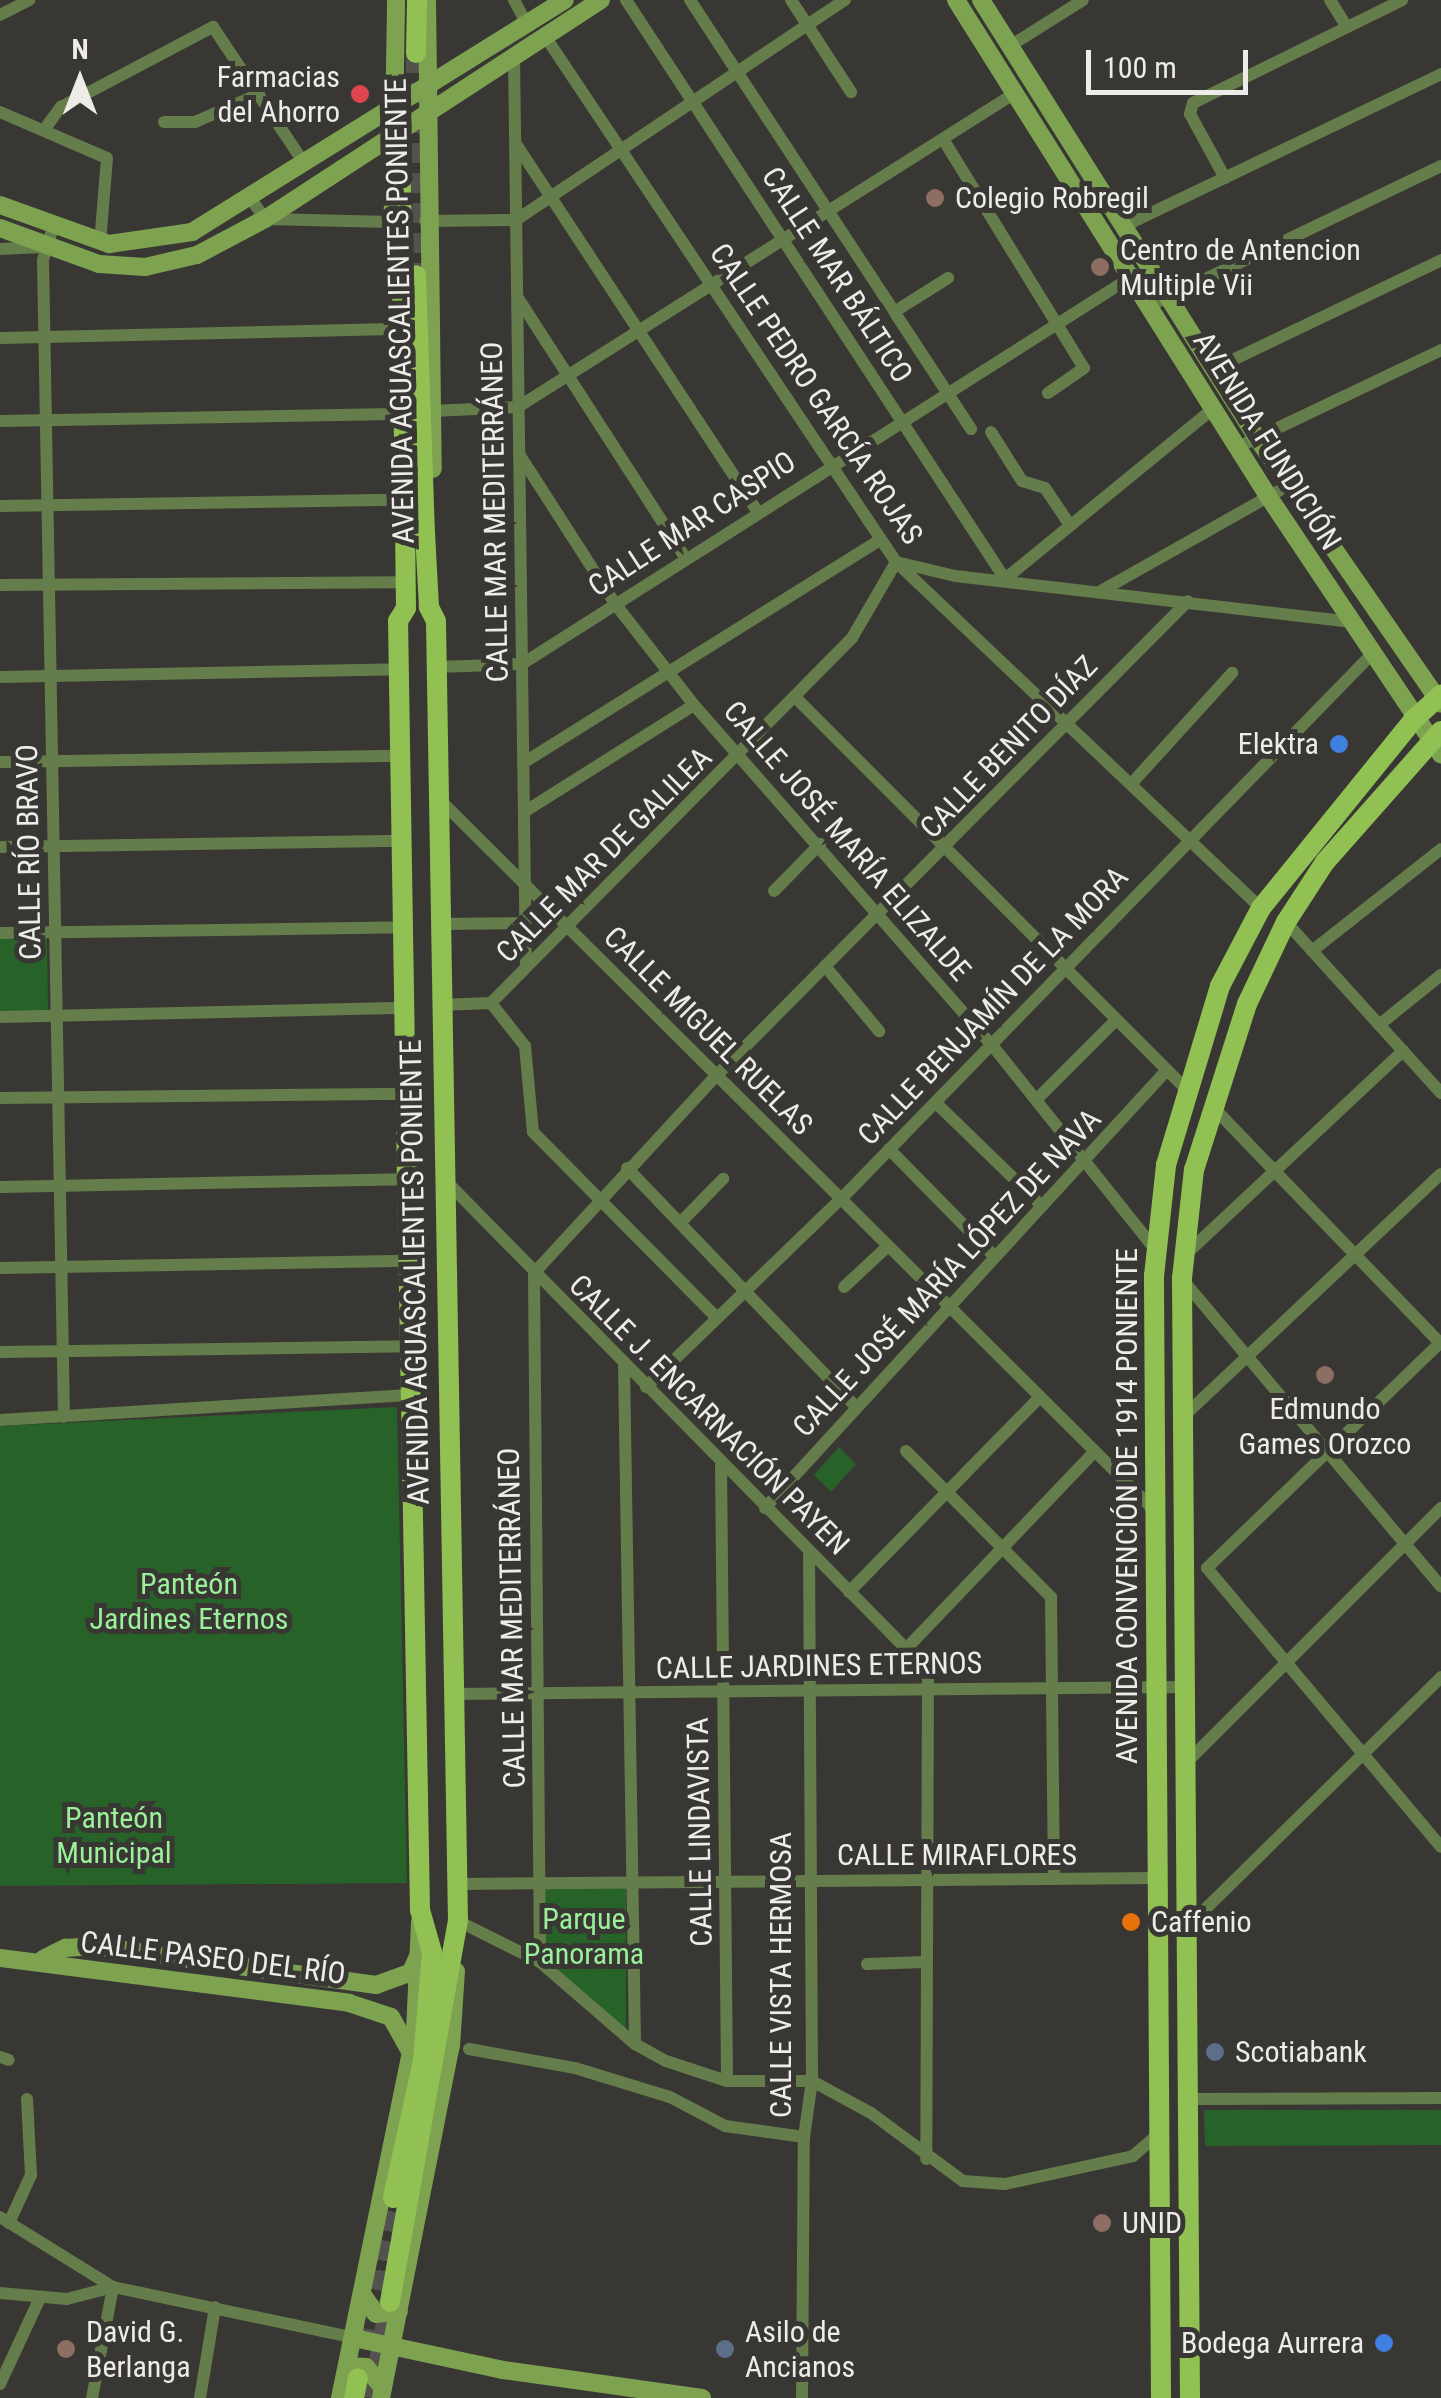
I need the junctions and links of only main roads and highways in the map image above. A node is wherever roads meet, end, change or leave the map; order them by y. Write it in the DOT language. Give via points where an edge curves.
graph roads {
  1 [pos="417,0"];
  2 [pos="422,50"];
  3 [pos="397,168"];
  4 [pos="416,275"];
  5 [pos="1440,699"];
  6 [pos="1437,742"];
  7 [pos="393,2198"];
  8 [pos="394,2306"];
  9 [pos="1162,2398"];
  10 [pos="1190,2398"];
  1 -- 2 [label="main road, AVENIDA AGUASCALIENTES PONIENTE"];
  3 -- 7 [label="main road, AVENIDA AGUASCALIENTES PONIENTE" via="420,1910 432,1952 426,2041"];
  4 -- 8 [label="main road, AVENIDA AGUASCALIENTES PONIENTE" via="424,534 436,621 458,1921"];
  5 -- 9 [label="main road, AVENIDA CONVENCIÓN DE 1914 PONIENTE" via="1412,720 1261,908 1220,986 1186,1088 1155,1248"];
  6 -- 10 [label="main road, AVENIDA CONVENCIÓN DE 1914 PONIENTE" via="1326,862 1286,922 1247,1004 1194,1170 1182,1278"];
}
